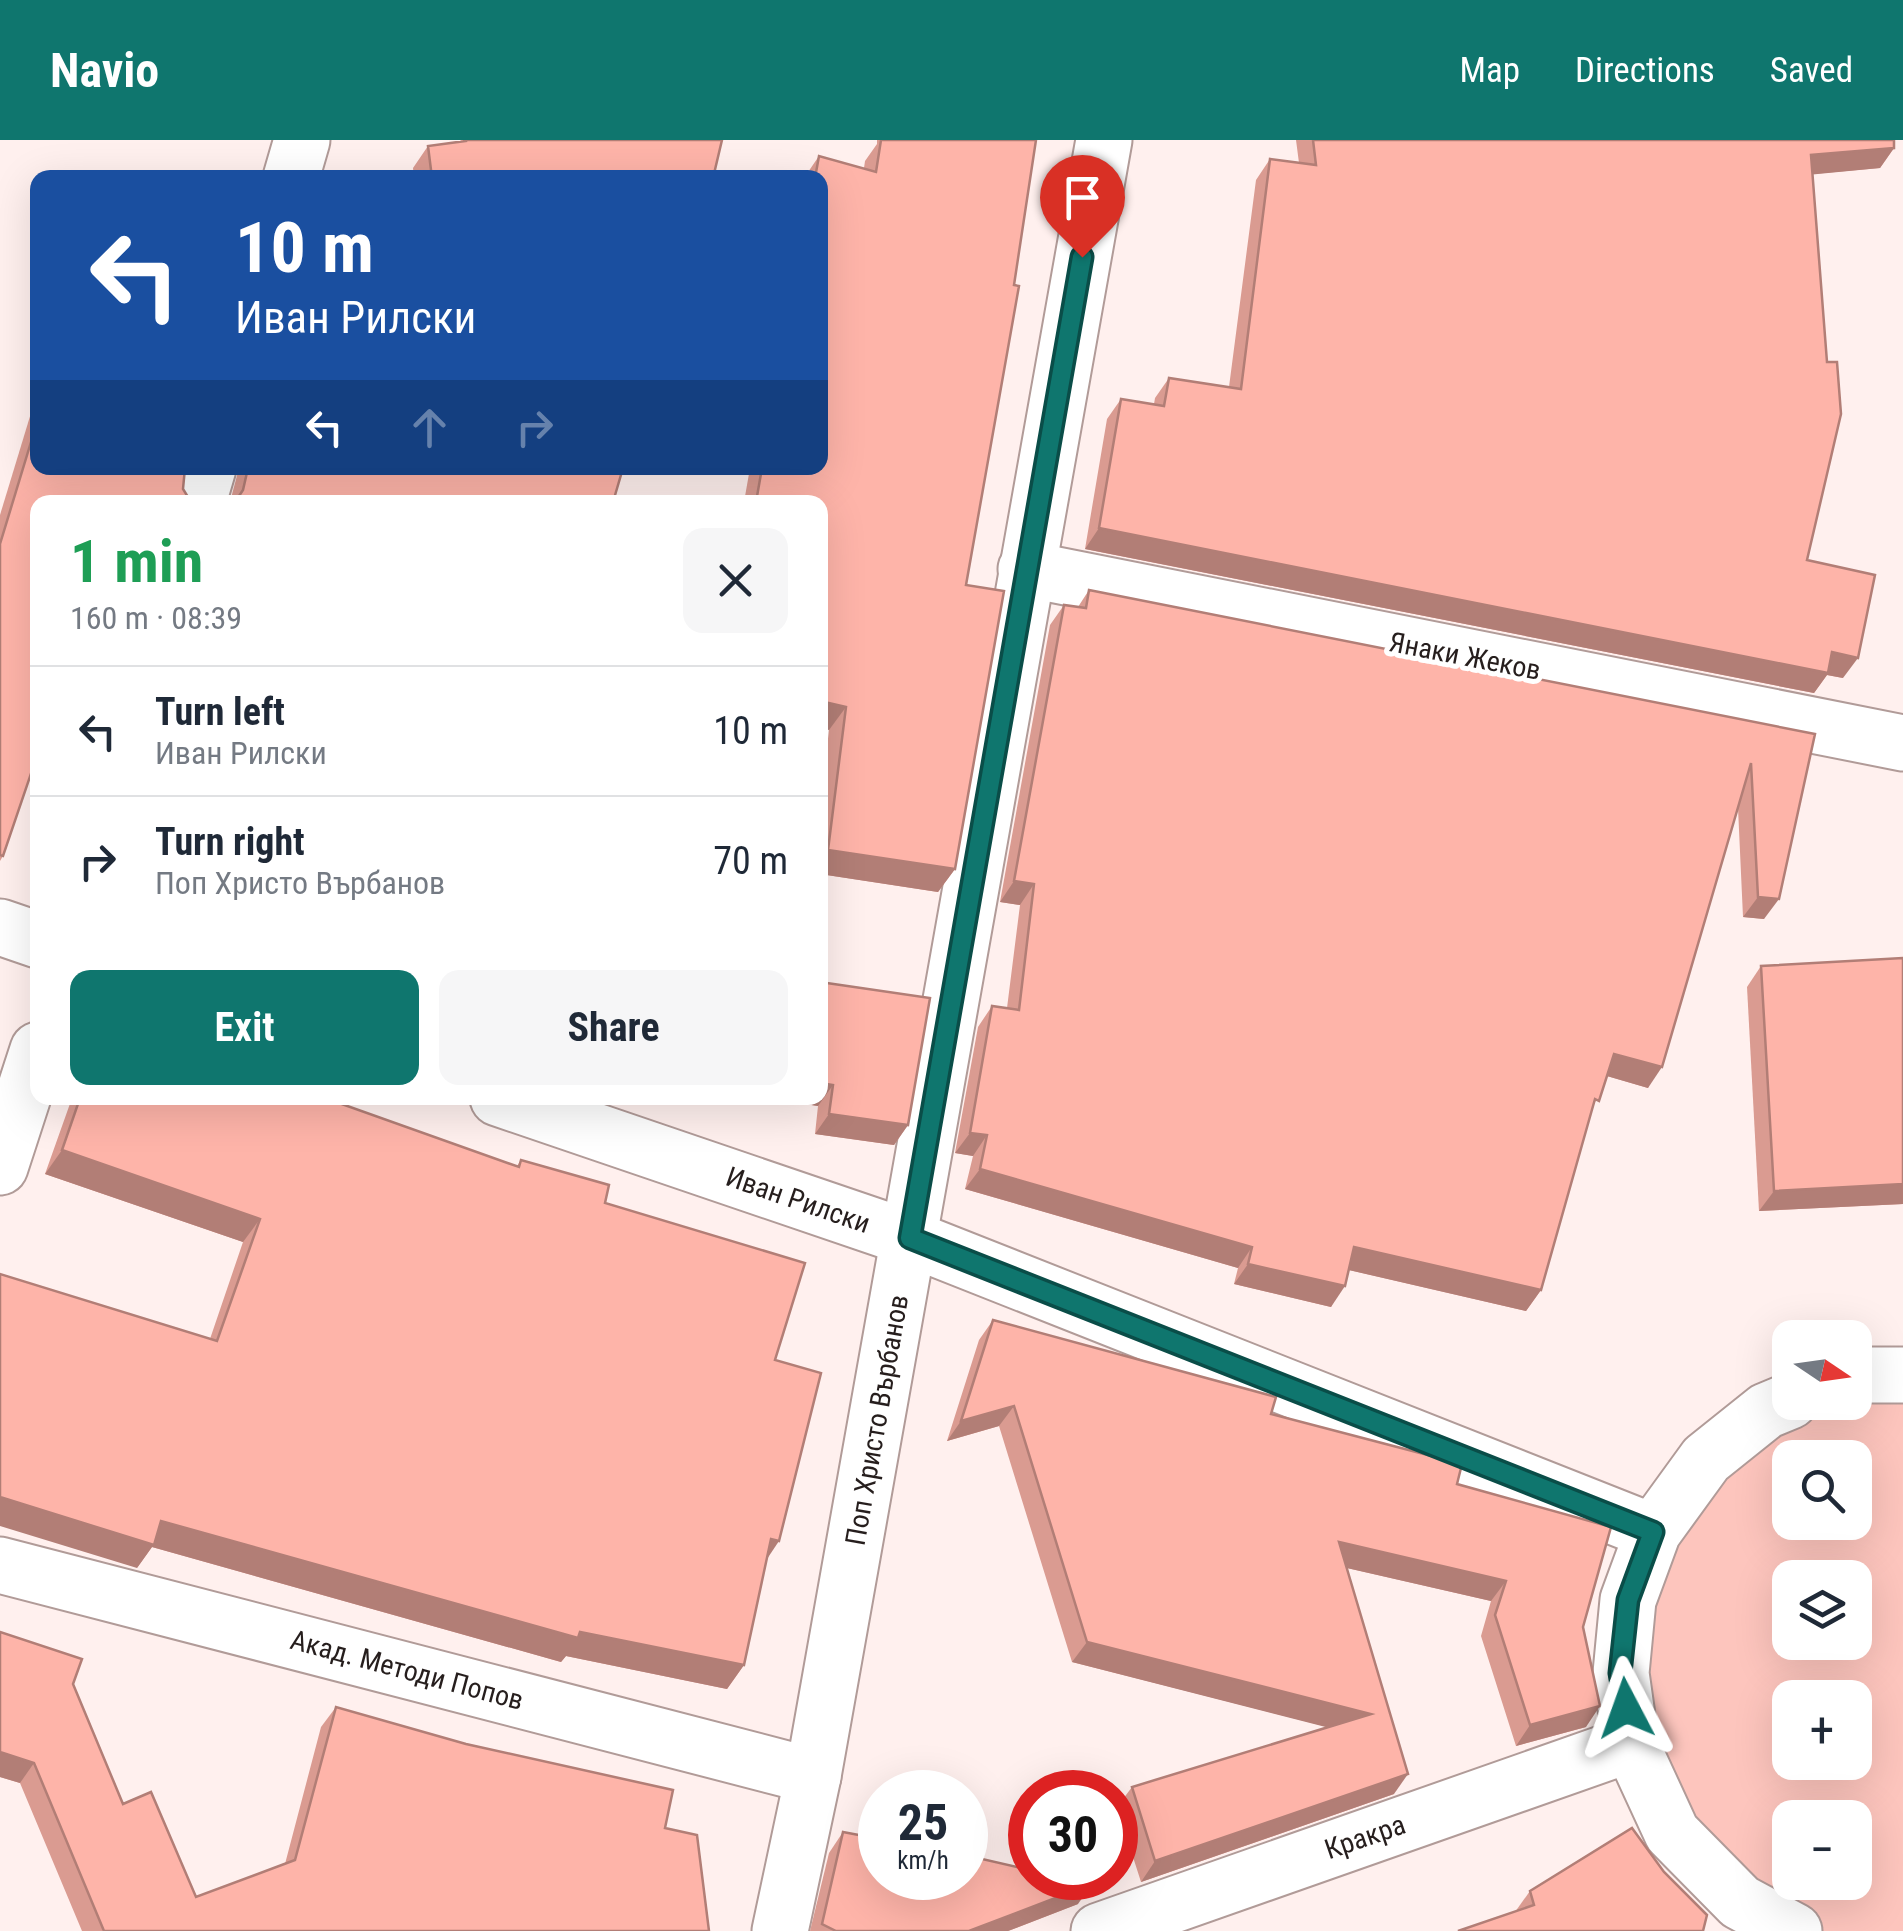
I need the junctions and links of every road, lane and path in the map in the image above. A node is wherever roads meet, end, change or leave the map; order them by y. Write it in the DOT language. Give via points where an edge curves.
graph roads {
  1 [pos="302,140"];
  2 [pos="1104,140"];
  3 [pos="294,170"];
  4 [pos="1026,569"];
  5 [pos="1903,742"];
  6 [pos="0,928"];
  7 [pos="30,937"];
  8 [pos="30,1075"];
  9 [pos="519,1105"];
  10 [pos="0,1167"];
  11 [pos="910,1238"];
  12 [pos="1872,1375"];
  13 [pos="1903,1375"];
  14 [pos="1772,1408"];
  15 [pos="1653,1532"];
  16 [pos="0,1564"];
  17 [pos="1631,1744"];
  18 [pos="813,1776"];
  19 [pos="1788,1930"];
  20 [pos="780,1931"];
  21 [pos="1099,1931"];
  1 -- 3 [label="street"];
  2 -- 4 [label="street, Поп Христо Върбанов"];
  4 -- 5 [label="street, Янаки Жеков"];
  4 -- 11 [label="street, Поп Христо Върбанов"];
  6 -- 7 [label="street"];
  8 -- 10 [label="street"];
  9 -- 11 [label="street, Иван Рилски"];
  11 -- 15 [label="street, Иван Рилски"];
  11 -- 18 [label="street, Поп Христо Върбанов"];
  12 -- 13 [label="street"];
  14 -- 15 [label="street" via="1706,1459"];
  15 -- 17 [label="street" via="1628,1600 1620,1673"];
  16 -- 18 [label="street, Акад. Методи Попов"];
  17 -- 19 [label="street" via="1672,1833 1740,1902"];
  17 -- 21 [label="street, Кракра"];
  18 -- 20 [label="street, Поп Христо Върбанов"];
}
